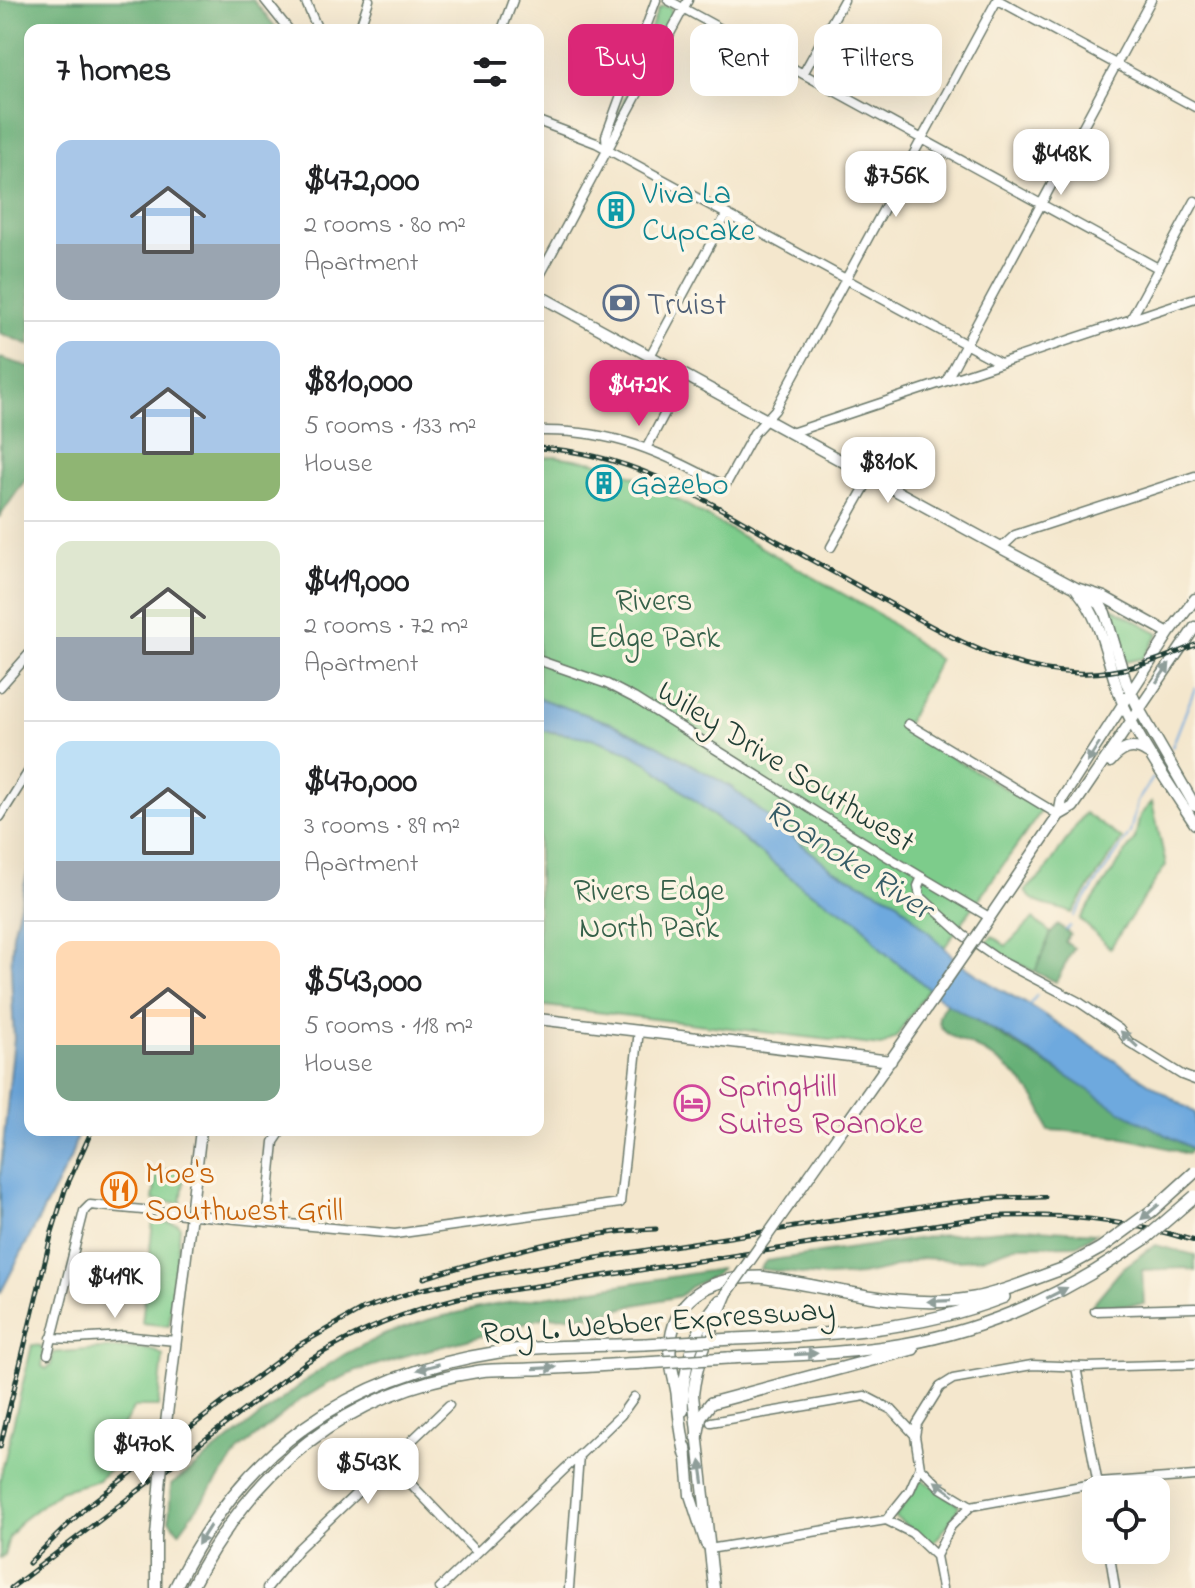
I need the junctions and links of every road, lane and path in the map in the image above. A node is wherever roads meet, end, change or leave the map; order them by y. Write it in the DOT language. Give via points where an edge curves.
graph roads {
  1 [pos="265,0"];
  2 [pos="305,0"];
  3 [pos="369,0"];
  4 [pos="513,0"];
  5 [pos="656,0"];
  6 [pos="668,0"];
  7 [pos="844,0"];
  8 [pos="998,0"];
  9 [pos="1151,0"];
  10 [pos="686,4"];
  11 [pos="284,24"];
  12 [pos="315,24"];
  13 [pos="361,24"];
  14 [pos="504,24"];
  15 [pos="1116,65"];
  16 [pos="803,74"];
  17 [pos="1195,107"];
  18 [pos="544,123"];
  19 [pos="922,139"];
  20 [pos="607,149"];
  21 [pos="1195,201"];
  22 [pos="1040,203"];
  23 [pos="726,215"];
  24 [pos="544,268"];
  25 [pos="1158,268"];
  26 [pos="846,278"];
  27 [pos="544,298"];
  28 [pos="1195,298"];
  29 [pos="1130,320"];
  30 [pos="965,343"];
  31 [pos="650,356"];
  32 [pos="1000,363"];
  33 [pos="685,375"];
  34 [pos="946,381"];
  35 [pos="766,420"];
  36 [pos="544,431"];
  37 [pos="791,433"];
  38 [pos="647,447"];
  39 [pos="871,476"];
  40 [pos="1195,476"];
  41 [pos="831,547"];
  42 [pos="1001,548"];
  43 [pos="1076,588"];
  44 [pos="1195,599"];
  45 [pos="1195,627"];
  46 [pos="1169,633"];
  47 [pos="24,660"];
  48 [pos="544,662"];
  49 [pos="0,687"];
  50 [pos="1131,692"];
  51 [pos="1124,705"];
  52 [pos="1139,709"];
  53 [pos="1131,720"];
  54 [pos="908,724"];
  55 [pos="1151,756"];
  56 [pos="24,779"];
  57 [pos="1080,797"];
  58 [pos="1193,806"];
  59 [pos="1059,815"];
  60 [pos="0,817"];
  61 [pos="1195,824"];
  62 [pos="922,877"];
  63 [pos="989,917"];
  64 [pos="544,1020"];
  65 [pos="639,1030"];
  66 [pos="891,1061"];
  67 [pos="1195,1080"];
  68 [pos="200,1136"];
  69 [pos="278,1136"];
  70 [pos="1195,1172"];
  71 [pos="1195,1196"];
  72 [pos="192,1215"];
  73 [pos="266,1222"];
  74 [pos="1068,1267"];
  75 [pos="727,1293"];
  76 [pos="1195,1308"];
  77 [pos="1095,1311"];
  78 [pos="990,1322"];
  79 [pos="51,1338"];
  80 [pos="176,1341"];
  81 [pos="48,1354"];
  82 [pos="1195,1364"];
  83 [pos="1076,1367"];
  84 [pos="634,1397"];
  85 [pos="449,1405"];
  86 [pos="711,1422"];
  87 [pos="915,1436"];
  88 [pos="697,1437"];
  89 [pos="579,1455"];
  90 [pos="686,1455"];
  91 [pos="390,1462"];
  92 [pos="920,1467"];
  93 [pos="1096,1476"];
  94 [pos="1195,1476"];
  95 [pos="1170,1479"];
  96 [pos="1082,1489"];
  97 [pos="971,1506"];
  98 [pos="886,1520"];
  99 [pos="709,1549"];
  100 [pos="476,1552"];
  101 [pos="936,1556"];
  102 [pos="1111,1564"];
  103 [pos="156,1588"];
  104 [pos="175,1588"];
  105 [pos="191,1588"];
  106 [pos="267,1588"];
  107 [pos="440,1588"];
  108 [pos="569,1588"];
  109 [pos="714,1588"];
  110 [pos="942,1588"];
  111 [pos="1115,1588"];
  1 -- 11 [label="street"];
  2 -- 12 [label="street"];
  3 -- 13 [label="street"];
  4 -- 14 [label="street"];
  5 -- 20 [label="street" via="606,136"];
  6 -- 10 [label="street"];
  7 -- 16 [label="street"];
  8 -- 15 [label="street"];
  8 -- 19 [label="street"];
  9 -- 15 [label="street"];
  10 -- 16 [label="street"];
  10 -- 20 [label="street"];
  15 -- 17 [label="street"];
  15 -- 22 [label="street"];
  16 -- 19 [label="street"];
  18 -- 20 [label="street"];
  19 -- 22 [label="street"];
  19 -- 26 [label="street"];
  20 -- 23 [label="street"];
  20 -- 24 [label="street"];
  21 -- 25 [label="street"];
  22 -- 25 [label="street"];
  22 -- 30 [label="street"];
  23 -- 26 [label="street"];
  23 -- 31 [label="street"];
  25 -- 29 [label="street"];
  26 -- 30 [label="street"];
  26 -- 35 [label="street"];
  27 -- 31 [label="main road"];
  28 -- 29 [label="street"];
  29 -- 32 [label="street"];
  30 -- 32 [label="street"];
  30 -- 34 [label="street"];
  31 -- 33 [label="main road"];
  32 -- 34 [label="street"];
  33 -- 35 [label="main road"];
  33 -- 38 [label="street"];
  34 -- 37 [label="street"];
  35 -- 37 [label="main road"];
  35 -- 38 [label="street" via="725,486"];
  36 -- 38 [label="street" via="578,432"];
  37 -- 39 [label="main road"];
  39 -- 41 [label="street"];
  39 -- 42 [label="main road"];
  40 -- 42 [label="street" via="1015,535"];
  42 -- 43 [label="main road"];
  43 -- 46 [label="main road" via="1104,597"];
  43 -- 50 [label="main road" via="1105,613"];
  43 -- 51 [label="main road" via="1097,618"];
  44 -- 46 [label="main road"];
  52 -- 45 [label="main road, one-way"];
  46 -- 50 [label="main road"];
  47 -- 49 [label="street"];
  48 -- 62 [label="street, Wiley Drive Southwest" via="634,698"];
  50 -- 51 [label="main road"];
  50 -- 52 [label="main road"];
  51 -- 53 [label="main road"];
  51 -- 59 [label="main road, one-way" via="1062,799"];
  52 -- 53 [label="main road"];
  52 -- 58 [label="main road"];
  53 -- 55 [label="main road"];
  53 -- 57 [label="main road"];
  54 -- 59 [label="street"];
  55 -- 57 [label="main road" via="1136,747 1122,750"];
  55 -- 58 [label="main road"];
  56 -- 60 [label="street"];
  57 -- 59 [label="main road"];
  58 -- 61 [label="main road"];
  59 -- 63 [label="main road"];
  62 -- 63 [label="street, Wiley Drive Southwest"];
  67 -- 62 [label="street, Wiley Drive Southwest, one-way" via="1129,1042 1079,1002 986,952 920,896"];
  63 -- 66 [label="main road, bridge"];
  64 -- 65 [label="main road"];
  65 -- 66 [label="main road"];
  65 -- 73 [label="street" via="620,1203 395,1234"];
  66 -- 75 [label="main road, bridge"];
  68 -- 72 [label="main road"];
  69 -- 73 [label="street"];
  70 -- 74 [label="highway, Roy L. Webber Expressway, one-way, bridge" via="1153,1210"];
  78 -- 71 [label="highway, Roy L. Webber Expressway, one-way, bridge" via="1043,1300 1119,1256"];
  72 -- 73 [label="street"];
  72 -- 79 [label="street" via="95,1203 86,1207"];
  72 -- 80 [label="main road"];
  74 -- 90 [label="highway, one-way" via="955,1300 901,1300 760,1277 711,1284 686,1303 673,1330 670,1351"];
  74 -- 104 [label="highway, Roy L. Webber Expressway, one-way, bridge" via="1003,1297 927,1321 835,1335 502,1352 421,1369 368,1388 324,1412 263,1461 229,1499"];
  75 -- 88 [label="main road" via="695,1378"];
  75 -- 90 [label="main road" via="701,1327 688,1363 683,1405"];
  76 -- 77 [label="street"];
  78 -- 88 [label="highway" via="935,1343 711,1403 701,1416"];
  105 -- 78 [label="highway, Roy L. Webber Expressway, one-way, bridge" via="253,1493 309,1441 357,1410 426,1382 483,1371 879,1348"];
  79 -- 80 [label="street"];
  79 -- 81 [label="street"];
  80 -- 103 [label="main road, bridge" via="156,1536"];
  82 -- 83 [label="street"];
  83 -- 87 [label="street" via="1032,1365 953,1379 931,1400"];
  83 -- 93 [label="street"];
  84 -- 89 [label="street"];
  85 -- 91 [label="street"];
  86 -- 87 [label="street" via="865,1396 892,1410"];
  87 -- 92 [label="street"];
  99 -- 88 [label="main road, one-way"];
  89 -- 100 [label="street"];
  89 -- 108 [label="street"];
  90 -- 99 [label="main road" via="692,1506"];
  91 -- 100 [label="street"];
  91 -- 106 [label="street" via="298,1549"];
  97 -- 92 [label="street, one-way"];
  92 -- 98 [label="street" via="910,1490"];
  94 -- 95 [label="street"];
  96 -- 97 [label="street"];
  97 -- 101 [label="street" via="951,1526"];
  98 -- 99 [label="street"];
  98 -- 101 [label="street" via="912,1533"];
  99 -- 109 [label="main road"];
  100 -- 107 [label="street"];
  101 -- 110 [label="street"];
  102 -- 111 [label="street"];
}
